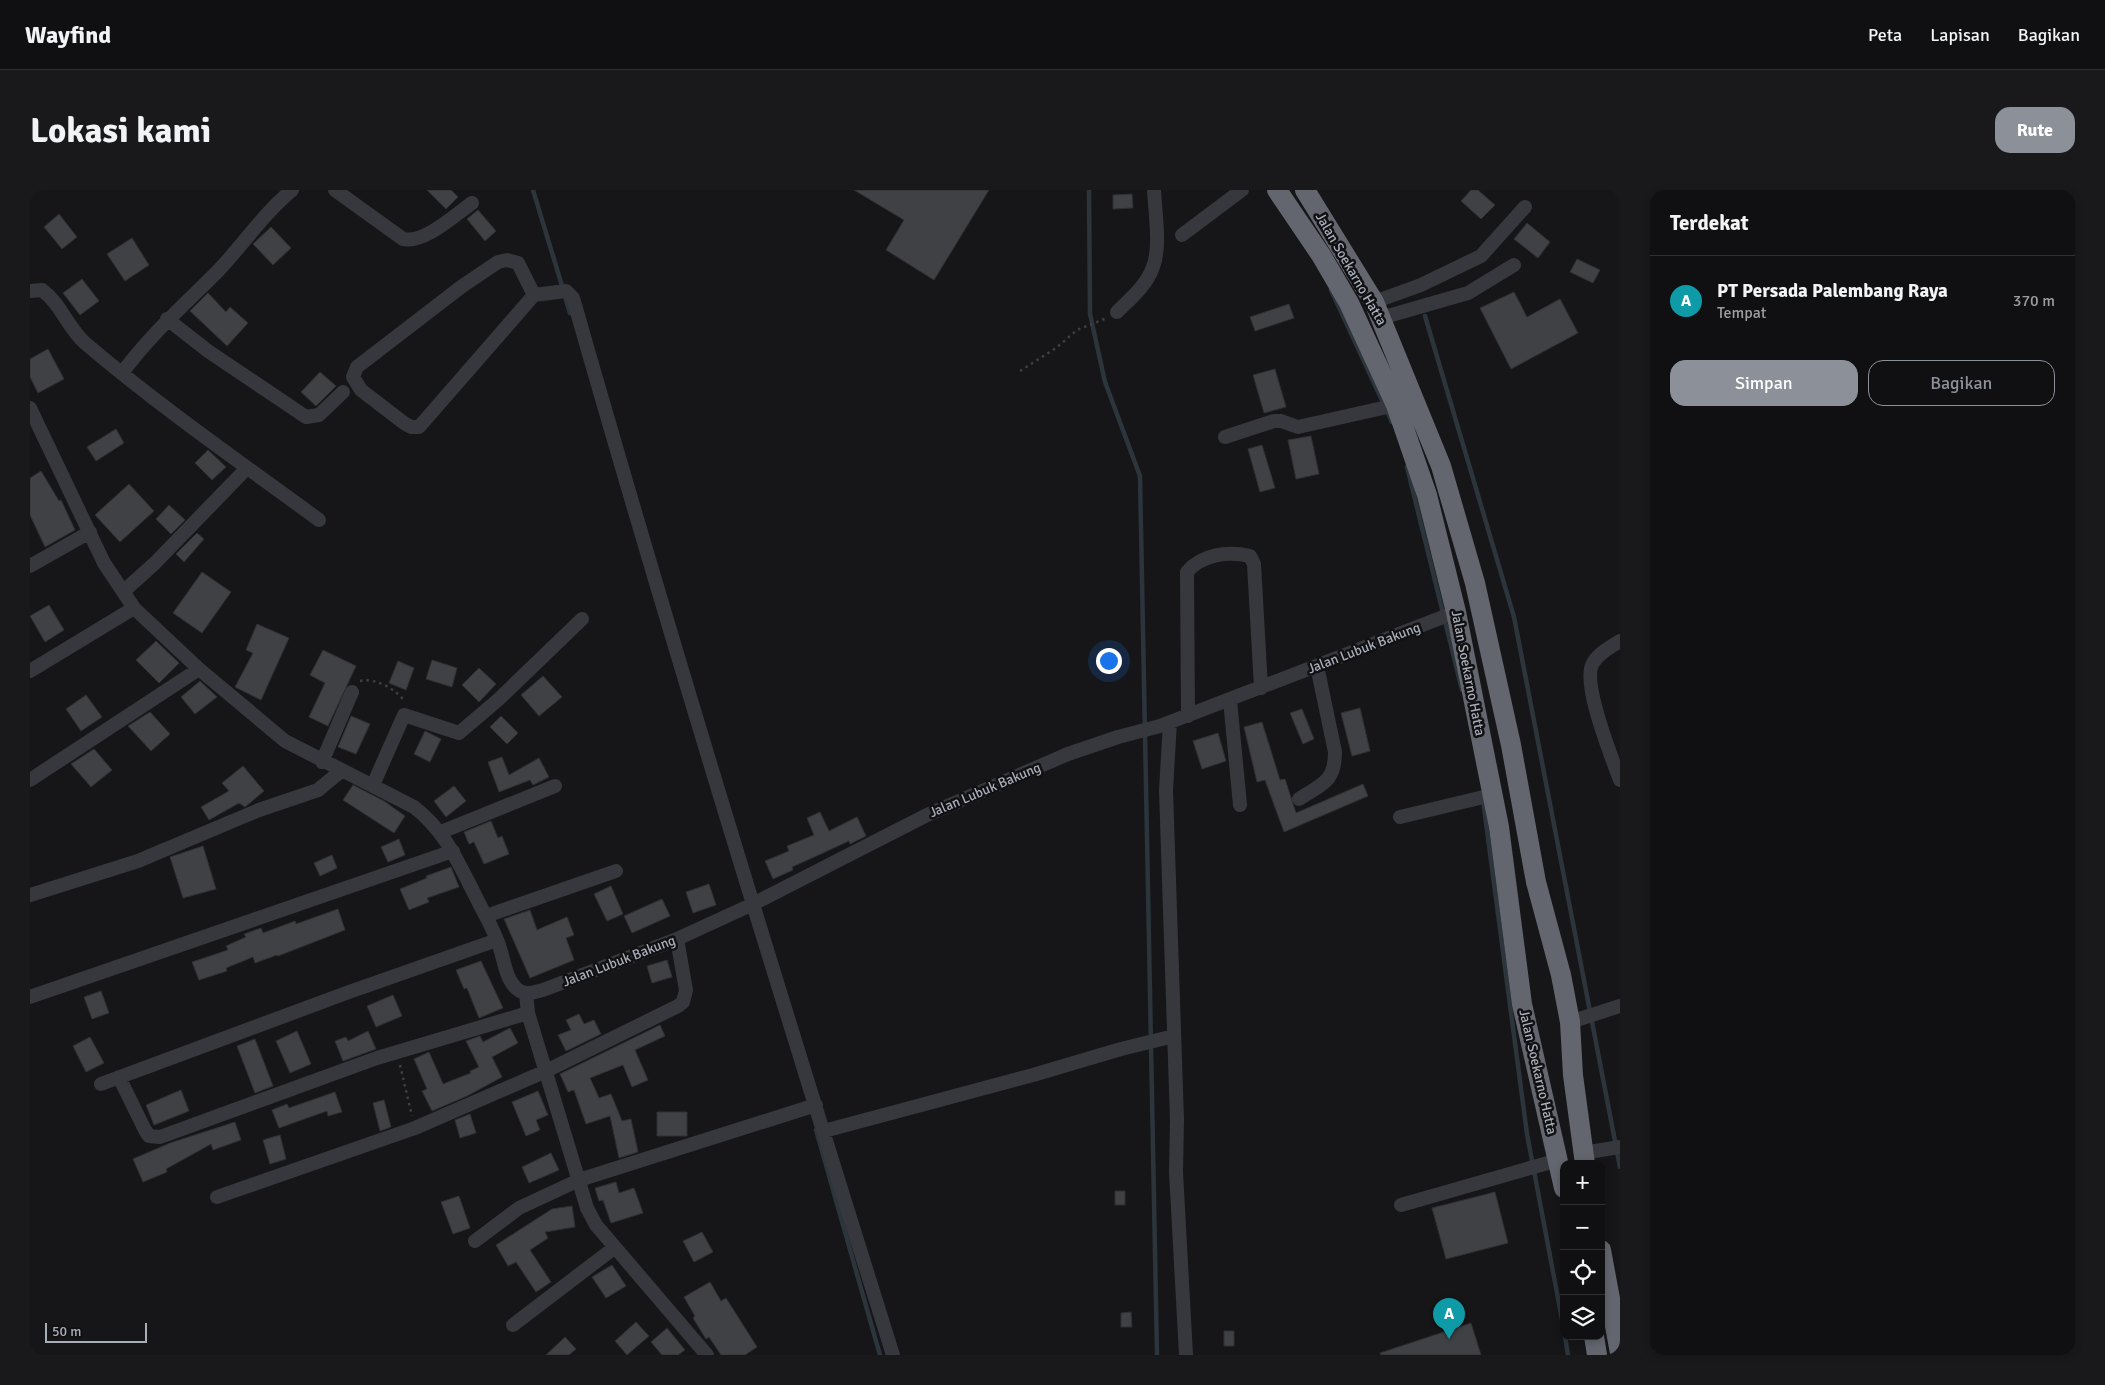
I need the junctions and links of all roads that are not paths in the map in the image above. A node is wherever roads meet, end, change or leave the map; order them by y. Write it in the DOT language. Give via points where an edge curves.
graph roads {
  1 [pos="292,190"];
  2 [pos="335,190"];
  3 [pos="1154,190"];
  4 [pos="1242,190"];
  5 [pos="1277,190"];
  6 [pos="1305,190"];
  7 [pos="472,203"];
  8 [pos="1525,207"];
  9 [pos="1182,235"];
  10 [pos="1514,265"];
  11 [pos="30,291"];
  12 [pos="537,294"];
  13 [pos="1378,310"];
  14 [pos="1112,316"];
  15 [pos="167,319"];
  16 [pos="122,373"];
  17 [pos="343,392"];
  18 [pos="1396,405"];
  19 [pos="30,408"];
  20 [pos="1224,437"];
  21 [pos="247,468"];
  22 [pos="319,520"];
  23 [pos="90,532"];
  24 [pos="30,566"];
  25 [pos="124,591"];
  26 [pos="134,608"];
  27 [pos="1453,613"];
  28 [pos="582,619"];
  29 [pos="1620,641"];
  30 [pos="1317,666"];
  31 [pos="199,669"];
  32 [pos="30,670"];
  33 [pos="1261,688"];
  34 [pos="352,692"];
  35 [pos="1230,700"];
  36 [pos="1188,716"];
  37 [pos="1165,724"];
  38 [pos="322,762"];
  39 [pos="341,771"];
  40 [pos="30,780"];
  41 [pos="1620,780"];
  42 [pos="373,785"];
  43 [pos="555,786"];
  44 [pos="1492,795"];
  45 [pos="1299,799"];
  46 [pos="1240,805"];
  47 [pos="1400,817"];
  48 [pos="441,832"];
  49 [pos="453,852"];
  50 [pos="616,870"];
  51 [pos="30,895"];
  52 [pos="752,904"];
  53 [pos="486,916"];
  54 [pos="677,939"];
  55 [pos="497,940"];
  56 [pos="526,993"];
  57 [pos="30,998"];
  58 [pos="1616,1008"];
  59 [pos="528,1013"];
  60 [pos="1578,1020"];
  61 [pos="1170,1038"];
  62 [pos="546,1071"];
  63 [pos="118,1077"];
  64 [pos="101,1084"];
  65 [pos="814,1106"];
  66 [pos="824,1131"];
  67 [pos="1620,1147"];
  68 [pos="1590,1155"];
  69 [pos="1558,1160"];
  70 [pos="1560,1169"];
  71 [pos="579,1180"];
  72 [pos="217,1197"];
  73 [pos="1401,1205"];
  74 [pos="474,1241"];
  75 [pos="614,1248"];
  76 [pos="1605,1271"];
  77 [pos="513,1325"];
  78 [pos="1595,1340"];
  79 [pos="1620,1352"];
  80 [pos="704,1354"];
  81 [pos="893,1355"];
  82 [pos="1186,1355"];
  83 [pos="1597,1355"];
  1 -- 15 [label="street" via="272,207 217,271"];
  2 -- 7 [label="street" via="403,239 409,240 416,240 440,226"];
  3 -- 14 [label="street" via="1157,253 1153,268 1139,290"];
  4 -- 9 [label="street"];
  5 -- 18 [label="highway, Jalan Soekarno Hatta" via="1350,302"];
  6 -- 13 [label="highway, Jalan Soekarno Hatta"];
  8 -- 13 [label="street" via="1481,256"];
  10 -- 13 [label="street" via="1468,293"];
  11 -- 16 [label="street" via="42,290 53,298 83,341"];
  12 -- 12 [label="street" via="518,263 498,262 357,367 353,377 361,390 379,404 411,427 419,428"];
  12 -- 52 [label="street" via="557,291 570,293 573,298"];
  13 -- 60 [label="highway, Jalan Soekarno Hatta" via="1441,466 1475,583 1536,882 1561,975"];
  15 -- 16 [label="street"];
  15 -- 17 [label="street" via="306,417 319,415"];
  16 -- 21 [label="street"];
  18 -- 20 [label="street" via="1298,428 1274,421"];
  18 -- 27 [label="highway, Jalan Soekarno Hatta" via="1428,495"];
  19 -- 23 [label="street"];
  21 -- 22 [label="street"];
  21 -- 25 [label="street"];
  23 -- 24 [label="street"];
  23 -- 25 [label="street" via="104,563"];
  25 -- 26 [label="street"];
  26 -- 31 [label="street"];
  26 -- 32 [label="street"];
  27 -- 30 [label="street, Jalan Lubuk Bakung"];
  27 -- 44 [label="highway, Jalan Soekarno Hatta"];
  28 -- 42 [label="street" via="459,733 404,715"];
  29 -- 41 [label="street" via="1605,650 1592,664 1589,674 1596,713"];
  30 -- 33 [label="street, Jalan Lubuk Bakung"];
  30 -- 45 [label="street" via="1335,763 1330,779"];
  31 -- 38 [label="street" via="285,741"];
  31 -- 40 [label="street"];
  33 -- 35 [label="street, Jalan Lubuk Bakung"];
  33 -- 36 [label="street" via="1254,564 1250,556 1237,553 1196,561 1187,572"];
  34 -- 38 [label="street"];
  35 -- 36 [label="street, Jalan Lubuk Bakung"];
  35 -- 46 [label="street"];
  36 -- 37 [label="street, Jalan Lubuk Bakung"];
  37 -- 52 [label="street, Jalan Lubuk Bakung" via="1068,754 927,815"];
  37 -- 61 [label="street"];
  38 -- 39 [label="street"];
  39 -- 42 [label="street"];
  39 -- 51 [label="street" via="318,790 259,810 138,862"];
  42 -- 48 [label="street" via="414,807"];
  43 -- 48 [label="street"];
  44 -- 47 [label="street"];
  44 -- 69 [label="highway, Jalan Soekarno Hatta" via="1522,1004"];
  48 -- 49 [label="street"];
  49 -- 53 [label="street"];
  49 -- 57 [label="street"];
  50 -- 53 [label="street"];
  52 -- 54 [label="street, Jalan Lubuk Bakung"];
  52 -- 65 [label="street"];
  53 -- 55 [label="street"];
  54 -- 56 [label="street, Jalan Lubuk Bakung" via="543,990"];
  54 -- 62 [label="street" via="686,990 683,1002"];
  55 -- 56 [label="street" via="509,977 518,990"];
  55 -- 63 [label="street"];
  56 -- 59 [label="street"];
  58 -- 60 [label="street"];
  59 -- 62 [label="street"];
  59 -- 63 [label="street" via="397,1052 155,1138 145,1130"];
  60 -- 68 [label="highway, Jalan Soekarno Hatta"];
  61 -- 66 [label="street"];
  61 -- 82 [label="street"];
  62 -- 71 [label="street"];
  62 -- 72 [label="street" via="415,1128"];
  63 -- 64 [label="street"];
  65 -- 66 [label="street"];
  65 -- 71 [label="street"];
  66 -- 81 [label="street"];
  67 -- 68 [label="street"];
  69 -- 70 [label="highway, Jalan Soekarno Hatta"];
  69 -- 73 [label="street"];
  71 -- 74 [label="street" via="519,1208"];
  71 -- 75 [label="street" via="587,1208"];
  75 -- 77 [label="street"];
  75 -- 80 [label="street"];
  76 -- 79 [label="highway"];
  78 -- 83 [label="highway"];
}
